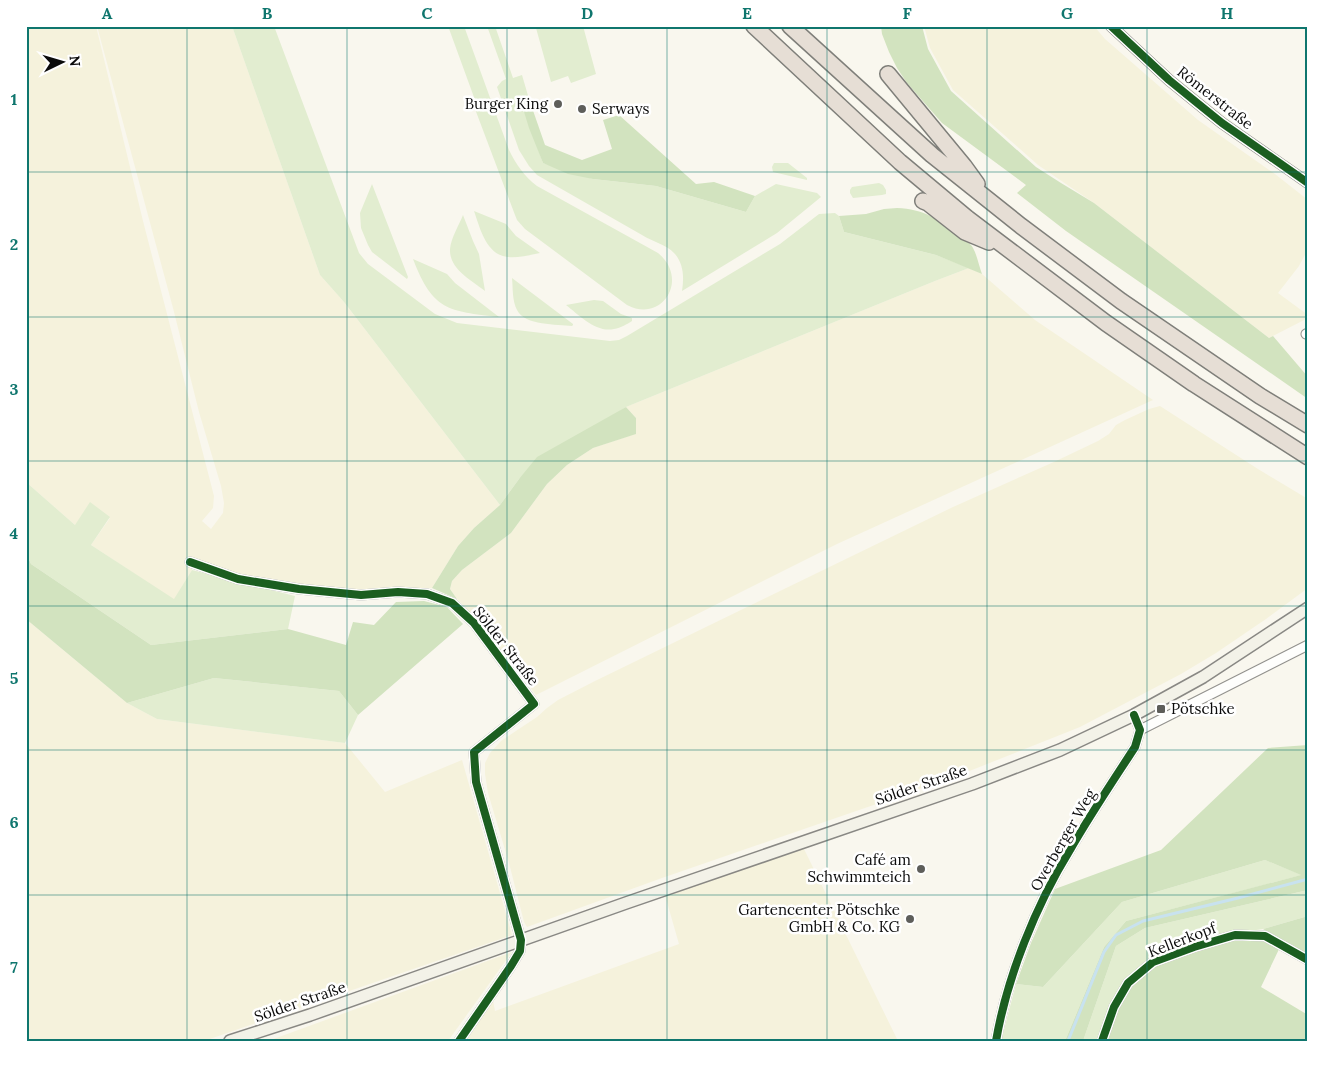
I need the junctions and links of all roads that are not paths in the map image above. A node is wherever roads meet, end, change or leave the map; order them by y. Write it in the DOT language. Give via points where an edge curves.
graph roads {
  1 [pos="754,26"];
  2 [pos="790,26"];
  3 [pos="1116,28"];
  4 [pos="888,74"];
  5 [pos="1308,183"];
  6 [pos="986,197"];
  7 [pos="923,201"];
  8 [pos="1013,253"];
  9 [pos="1308,425"];
  10 [pos="1308,457"];
  11 [pos="190,562"];
  12 [pos="1308,608"];
  13 [pos="1308,645"];
  14 [pos="1134,715"];
  15 [pos="1140,730"];
  16 [pos="521,940"];
  17 [pos="1308,960"];
  18 [pos="230,1041"];
  19 [pos="459,1041"];
  20 [pos="996,1041"];
  21 [pos="1102,1041"];
  1 -- 8 [label="highway" via="900,162"];
  2 -- 6 [label="highway" via="932,155"];
  3 -- 5 [label="street, Römerstraße" via="1222,123"];
  4 -- 6 [label="highway"];
  6 -- 9 [label="highway" via="1121,301"];
  7 -- 8 [label="highway" via="965,232"];
  8 -- 10 [label="highway" via="1178,373"];
  11 -- 16 [label="street, Sölder Straße" via="238,579 300,589 361,595 427,594 452,603 474,623 534,704 474,752 476,782"];
  12 -- 14 [label="main road, Sölder Straße" via="1202,677"];
  13 -- 15 [label="street"];
  14 -- 15 [label="street"];
  14 -- 16 [label="main road, Sölder Straße" via="1060,750 991,777"];
  15 -- 20 [label="street, Overberger Weg" via="1135,747 1045,895 1011,982"];
  16 -- 18 [label="main road, Sölder Straße"];
  16 -- 19 [label="street" via="520,951 511,966"];
  17 -- 21 [label="street, Kellerkopf" via="1265,936 1235,935 1153,962 1128,983 1114,1007"];
}
